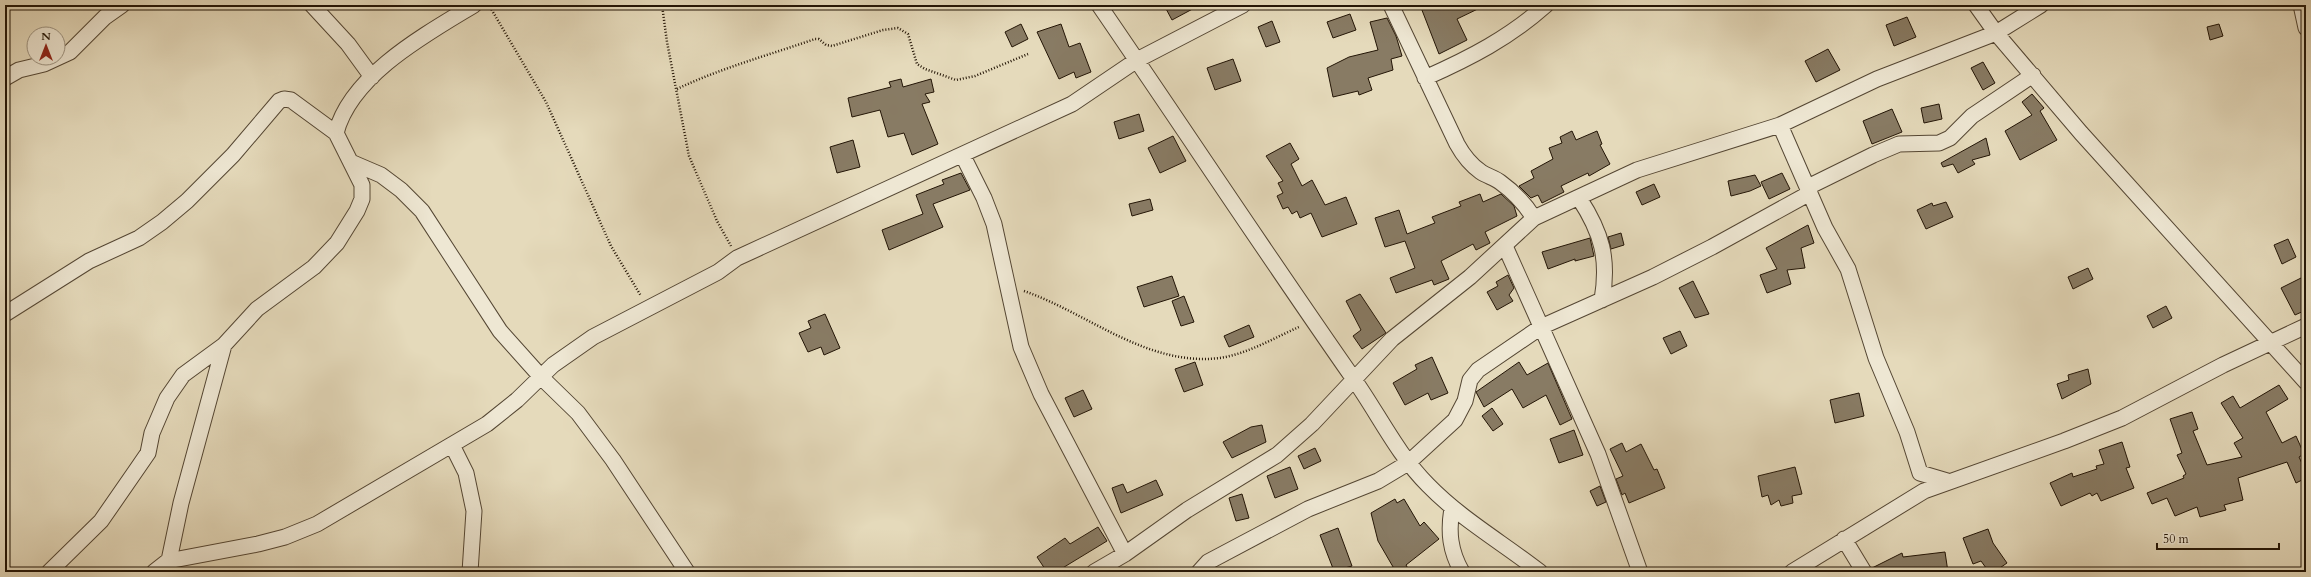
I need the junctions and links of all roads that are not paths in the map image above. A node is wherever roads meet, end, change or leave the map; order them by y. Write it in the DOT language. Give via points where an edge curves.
graph roads {
  1 [pos="122,5"];
  2 [pos="312,5"];
  3 [pos="474,5"];
  4 [pos="1099,5"];
  5 [pos="1243,5"];
  6 [pos="1391,5"];
  7 [pos="1546,5"];
  8 [pos="1976,5"];
  9 [pos="2041,5"];
  10 [pos="2301,5"];
  11 [pos="2306,28"];
  12 [pos="1996,33"];
  13 [pos="1137,60"];
  14 [pos="2033,75"];
  15 [pos="372,77"];
  16 [pos="5,78"];
  17 [pos="1425,78"];
  18 [pos="1780,125"];
  19 [pos="336,133"];
  20 [pos="963,156"];
  21 [pos="353,163"];
  22 [pos="1809,190"];
  23 [pos="1580,198"];
  24 [pos="1534,218"];
  25 [pos="1505,246"];
  26 [pos="1602,300"];
  27 [pos="5,314"];
  28 [pos="2306,326"];
  29 [pos="1541,327"];
  30 [pos="2270,344"];
  31 [pos="224,345"];
  32 [pos="542,378"];
  33 [pos="1354,379"];
  34 [pos="2306,382"];
  35 [pos="452,445"];
  36 [pos="1408,463"];
  37 [pos="1920,473"];
  38 [pos="1947,481"];
  39 [pos="1904,502"];
  40 [pos="1452,508"];
  41 [pos="1844,539"];
  42 [pos="1125,554"];
  43 [pos="168,567"];
  44 [pos="49,572"];
  45 [pos="154,572"];
  46 [pos="470,572"];
  47 [pos="687,572"];
  48 [pos="1094,572"];
  49 [pos="1199,572"];
  50 [pos="1462,572"];
  51 [pos="1540,572"];
  52 [pos="1640,572"];
  53 [pos="1792,572"];
  54 [pos="1864,572"];
  1 -- 16 [label="street" via="105,17 70,52 44,64 19,70"];
  2 -- 15 [label="street" via="348,44"];
  3 -- 15 [label="street" via="426,34"];
  4 -- 13 [label="street"];
  5 -- 13 [label="street"];
  6 -- 17 [label="street"];
  7 -- 17 [label="street" via="1506,37"];
  8 -- 12 [label="street"];
  9 -- 12 [label="street"];
  10 -- 11 [label="street"];
  12 -- 14 [label="street"];
  12 -- 18 [label="street" via="1877,79"];
  13 -- 20 [label="street" via="1072,104"];
  13 -- 33 [label="street" via="1312,321"];
  14 -- 22 [label="street" via="1972,116 1950,138 1939,143 1900,144"];
  14 -- 30 [label="street"];
  15 -- 19 [label="street" via="340,118"];
  17 -- 24 [label="street" via="1465,158 1481,172 1499,181 1511,191"];
  18 -- 22 [label="street"];
  18 -- 23 [label="street" via="1637,170"];
  19 -- 21 [label="street"];
  19 -- 27 [label="street" via="291,100 279,101 233,155 162,222 139,238 89,261"];
  20 -- 32 [label="street" via="819,219 738,258 718,272 648,307 566,354"];
  20 -- 42 [label="street" via="994,224 1021,347 1041,394"];
  21 -- 31 [label="street" via="362,184 362,198 337,243 314,267 257,309"];
  21 -- 32 [label="street" via="381,175 422,211 500,331"];
  22 -- 26 [label="street" via="1712,247"];
  22 -- 37 [label="street" via="1825,228 1853,280 1876,358 1902,420"];
  23 -- 24 [label="street"];
  23 -- 26 [label="street" via="1603,245 1606,272"];
  24 -- 25 [label="street"];
  25 -- 29 [label="street"];
  25 -- 33 [label="street" via="1392,339"];
  26 -- 29 [label="street"];
  28 -- 30 [label="street"];
  29 -- 36 [label="street" via="1478,370 1470,380 1465,401 1455,420"];
  29 -- 52 [label="street" via="1598,454"];
  30 -- 34 [label="street"];
  30 -- 38 [label="street" via="2223,365 2122,418"];
  31 -- 43 [label="street" via="181,503"];
  31 -- 44 [label="street" via="183,375 167,398 152,434 148,452 137,469 101,521"];
  32 -- 35 [label="street" via="487,424"];
  32 -- 47 [label="street" via="578,413 613,460"];
  33 -- 36 [label="street"];
  33 -- 42 [label="street" via="1312,424 1277,455 1187,510"];
  35 -- 43 [label="street" via="317,524 285,537"];
  35 -- 46 [label="street" via="466,473 474,511"];
  36 -- 40 [label="street"];
  36 -- 49 [label="street" via="1378,481 1308,509 1208,562"];
  37 -- 38 [label="street"];
  37 -- 39 [label="street"];
  38 -- 39 [label="street"];
  39 -- 41 [label="street"];
  40 -- 50 [label="street" via="1449,524 1450,541 1454,558"];
  40 -- 51 [label="street"];
  41 -- 53 [label="street"];
  41 -- 54 [label="street"];
  42 -- 48 [label="street"];
  43 -- 45 [label="street"];
}
